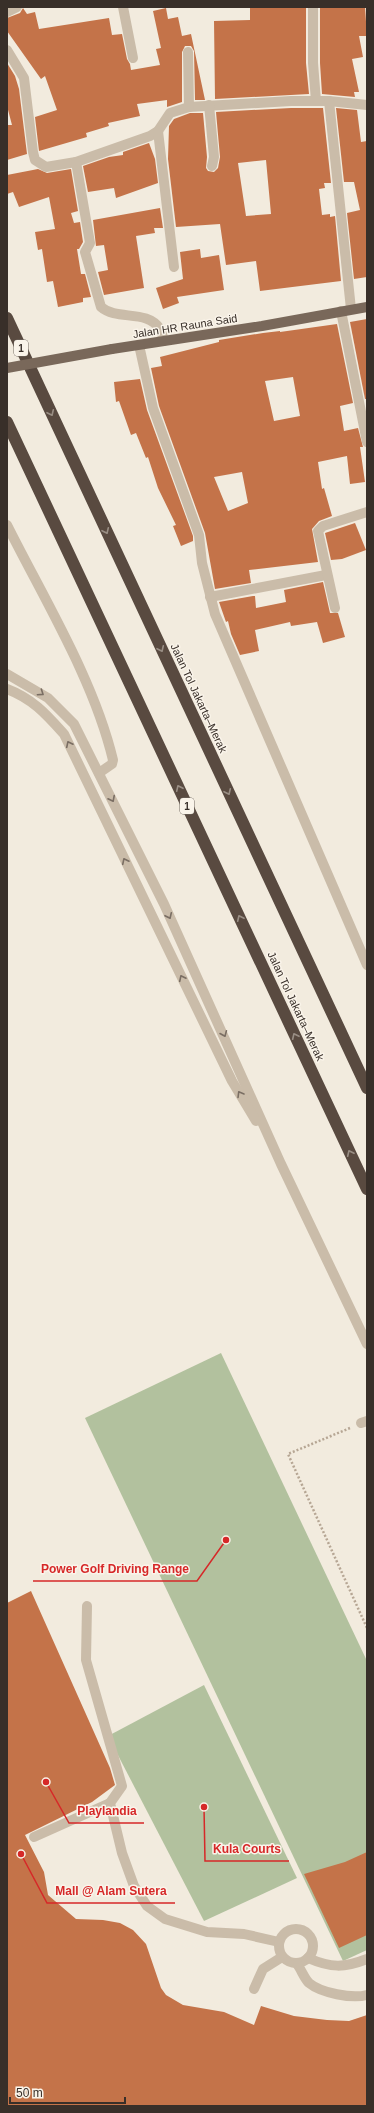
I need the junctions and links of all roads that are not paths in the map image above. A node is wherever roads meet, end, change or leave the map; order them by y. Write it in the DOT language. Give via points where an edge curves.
graph roads {
  1 [pos="18,7"];
  2 [pos="123,7"];
  3 [pos="312,7"];
  4 [pos="7,12"];
  5 [pos="7,50"];
  6 [pos="188,52"];
  7 [pos="133,58"];
  8 [pos="316,101"];
  9 [pos="330,101"];
  10 [pos="209,105"];
  11 [pos="367,105"];
  12 [pos="188,107"];
  13 [pos="158,131"];
  14 [pos="76,162"];
  15 [pos="212,166"];
  16 [pos="174,267"];
  17 [pos="367,307"];
  18 [pos="346,310"];
  19 [pos="7,318"];
  20 [pos="164,341"];
  21 [pos="140,345"];
  22 [pos="7,368"];
  23 [pos="7,422"];
  24 [pos="367,442"];
  25 [pos="367,512"];
  26 [pos="7,525"];
  27 [pos="326,576"];
  28 [pos="210,597"];
  29 [pos="335,608"];
  30 [pos="7,674"];
  31 [pos="7,689"];
  32 [pos="99,773"];
  33 [pos="367,965"];
  34 [pos="367,1088"];
  35 [pos="282,1164"];
  36 [pos="367,1189"];
  37 [pos="367,1344"];
  38 [pos="87,1606"];
  39 [pos="110,1803"];
  40 [pos="34,1837"];
  41 [pos="278,1942"];
  42 [pos="282,1957"];
  43 [pos="308,1958"];
  44 [pos="367,1959"];
  45 [pos="297,1964"];
  46 [pos="254,1989"];
  47 [pos="367,1995"];
  1 -- 4 [label="street"];
  2 -- 7 [label="street"];
  3 -- 8 [label="street"];
  5 -- 14 [label="street" via="24,78 35,160 46,167"];
  6 -- 12 [label="street"];
  8 -- 9 [label="street"];
  8 -- 10 [label="street"];
  9 -- 11 [label="street"];
  9 -- 18 [label="street"];
  10 -- 12 [label="street"];
  10 -- 15 [label="street" via="214,157"];
  12 -- 13 [label="street" via="170,113"];
  13 -- 14 [label="street" via="121,148"];
  13 -- 16 [label="street"];
  14 -- 20 [label="street" via="90,243 85,252 101,307 106,311 150,320 160,329"];
  17 -- 18 [label="main road, Jalan HR Rauna Said"];
  18 -- 20 [label="main road, Jalan HR Rauna Said"];
  18 -- 24 [label="street"];
  19 -- 34 [label="highway, Jalan Tol Jakarta–Merak / 1, one-way"];
  20 -- 21 [label="main road, Jalan HR Rauna Said"];
  21 -- 22 [label="main road, Jalan HR Rauna Said, bridge"];
  21 -- 28 [label="street" via="153,408 199,534 202,563"];
  36 -- 23 [label="highway, Jalan Tol Jakarta–Merak / 1, one-way"];
  25 -- 27 [label="street" via="320,528 318,537"];
  26 -- 32 [label="street" via="76,660 106,730 113,760 112,764"];
  27 -- 28 [label="street"];
  27 -- 29 [label="street"];
  28 -- 33 [label="street" via="215,614"];
  30 -- 32 [label="street, one-way" via="48,698 74,724"];
  35 -- 31 [label="street, one-way" via="232,1081 64,734 42,708"];
  32 -- 35 [label="street, one-way" via="164,904"];
  35 -- 37 [label="street"];
  38 -- 39 [label="street" via="86,1660 122,1786"];
  39 -- 40 [label="street"];
  39 -- 41 [label="street" via="122,1854 134,1886 147,1906 166,1919 207,1932 244,1934"];
  41 -- 42 [label="street"];
  41 -- 43 [label="street" via="285,1932 297,1929 308,1934 313,1946"];
  42 -- 45 [label="street"];
  42 -- 46 [label="street" via="263,1969"];
  43 -- 44 [label="street" via="340,1967"];
  43 -- 45 [label="street"];
  45 -- 47 [label="street" via="309,1982 329,1992 357,1998"];
}
